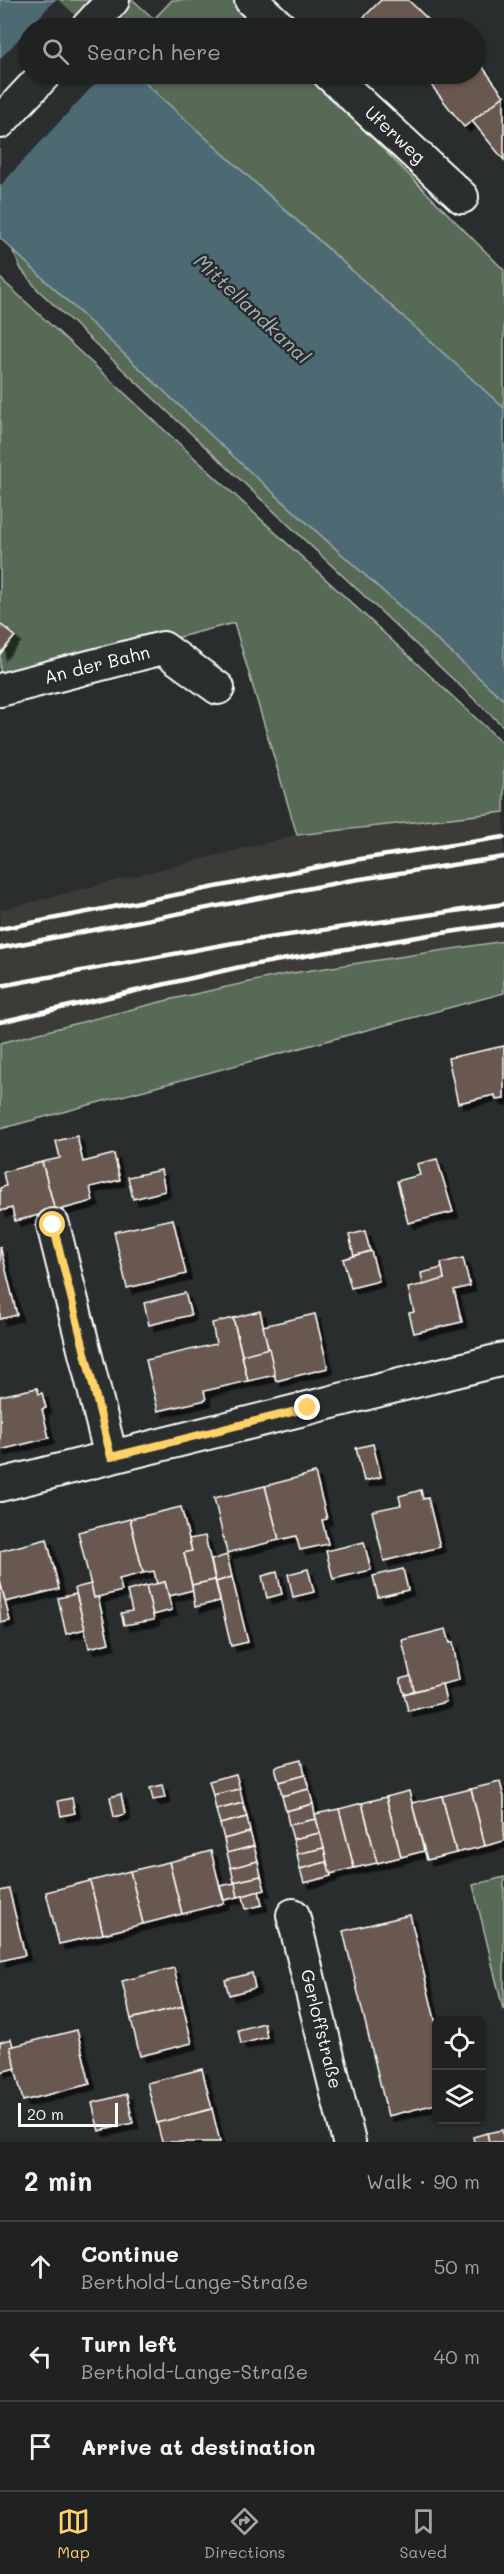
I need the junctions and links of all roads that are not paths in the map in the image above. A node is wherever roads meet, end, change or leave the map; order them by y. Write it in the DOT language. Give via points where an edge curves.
graph roads {
  1 [pos="113,0"];
  2 [pos="250,0"];
  3 [pos="96,18"];
  4 [pos="270,18"];
  5 [pos="36,84"];
  6 [pos="340,84"];
  7 [pos="0,123"];
  8 [pos="462,197"];
  9 [pos="218,688"];
  10 [pos="0,690"];
  11 [pos="53,1225"];
  12 [pos="504,1359"];
  13 [pos="111,1457"];
  14 [pos="0,1485"];
  15 [pos="292,1915"];
  16 [pos="349,2142"];
  1 -- 3 [label="street"];
  2 -- 4 [label="street"];
  5 -- 7 [label="street"];
  6 -- 8 [label="street, Uferweg"];
  9 -- 10 [label="street, An der Bahn" via="163,648"];
  11 -- 13 [label="street"];
  12 -- 13 [label="street"];
  13 -- 14 [label="street"];
  15 -- 16 [label="street, Gerloffstraße"];
}
